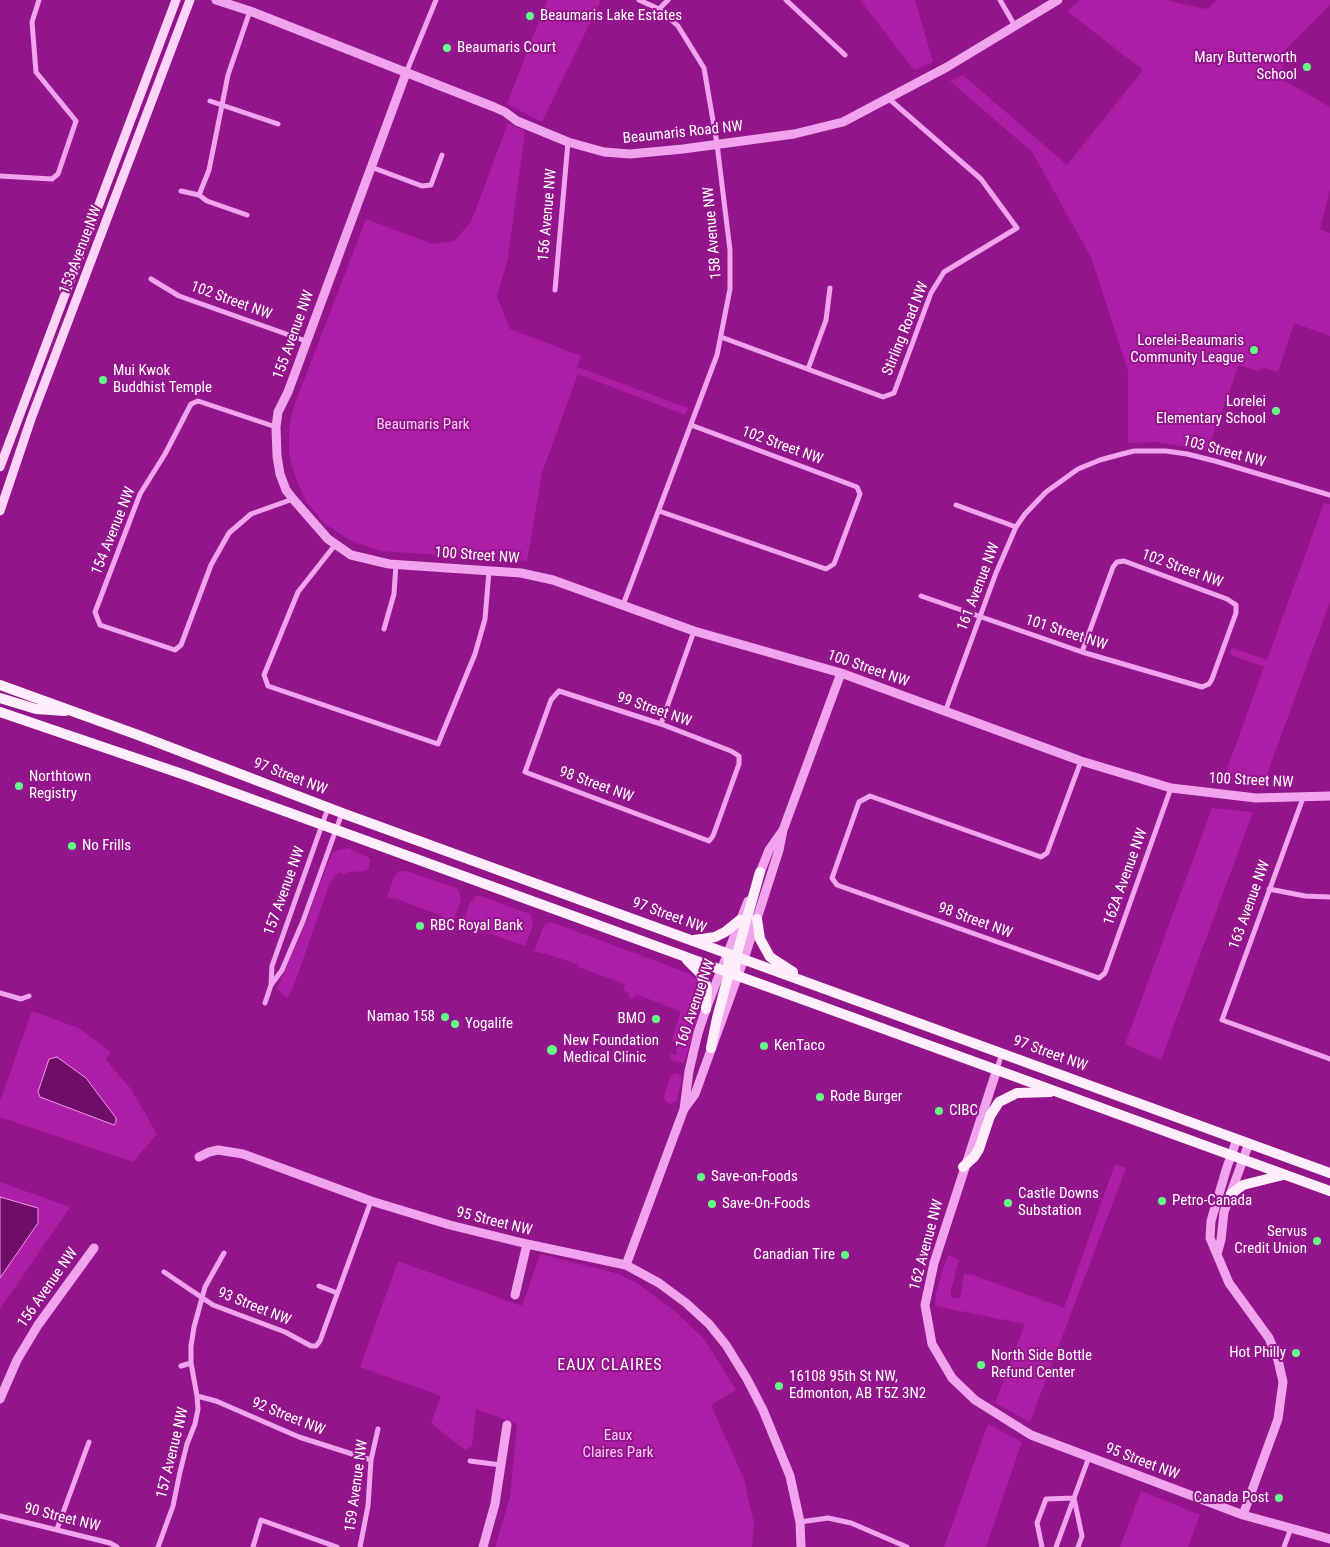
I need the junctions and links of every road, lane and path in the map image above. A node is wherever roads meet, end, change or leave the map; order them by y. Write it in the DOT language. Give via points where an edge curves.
graph roads {
  1 [pos="39,0"];
  2 [pos="176,0"];
  3 [pos="190,0"];
  4 [pos="216,0"];
  5 [pos="436,0"];
  6 [pos="639,0"];
  7 [pos="668,0"];
  8 [pos="786,0"];
  9 [pos="1000,0"];
  10 [pos="1058,0"];
  11 [pos="659,9"];
  12 [pos="250,11"];
  13 [pos="1015,27"];
  14 [pos="846,56"];
  15 [pos="406,74"];
  16 [pos="887,98"];
  17 [pos="210,101"];
  18 [pos="223,106"];
  19 [pos="278,124"];
  20 [pos="568,142"];
  21 [pos="717,144"];
  22 [pos="442,155"];
  23 [pos="371,167"];
  24 [pos="0,176"];
  25 [pos="180,191"];
  26 [pos="199,196"];
  27 [pos="247,215"];
  28 [pos="151,279"];
  29 [pos="830,288"];
  30 [pos="555,290"];
  31 [pos="721,337"];
  32 [pos="306,341"];
  33 [pos="808,369"];
  34 [pos="691,425"];
  35 [pos="276,427"];
  36 [pos="0,467"];
  37 [pos="1056,483"];
  38 [pos="1330,495"];
  39 [pos="292,499"];
  40 [pos="956,505"];
  41 [pos="0,511"];
  42 [pos="659,511"];
  43 [pos="1016,527"];
  44 [pos="335,545"];
  45 [pos="396,564"];
  46 [pos="489,571"];
  47 [pos="921,596"];
  48 [pos="624,605"];
  49 [pos="980,617"];
  50 [pos="384,629"];
  51 [pos="694,631"];
  52 [pos="1082,652"];
  53 [pos="841,673"];
  54 [pos="0,684"];
  55 [pos="1206,687"];
  56 [pos="0,698"];
  57 [pos="0,712"];
  58 [pos="73,712"];
  59 [pos="946,712"];
  60 [pos="661,724"];
  61 [pos="1081,761"];
  62 [pos="525,772"];
  63 [pos="1171,788"];
  64 [pos="1330,796"];
  65 [pos="1303,798"];
  66 [pos="328,808"];
  67 [pos="342,813"];
  68 [pos="322,825"];
  69 [pos="336,830"];
  70 [pos="783,830"];
  71 [pos="713,836"];
  72 [pos="760,872"];
  73 [pos="1269,889"];
  74 [pos="1330,897"];
  75 [pos="757,919"];
  76 [pos="740,920"];
  77 [pos="691,940"];
  78 [pos="736,956"];
  79 [pos="685,957"];
  80 [pos="729,973"];
  81 [pos="1105,973"];
  82 [pos="271,985"];
  83 [pos="818,986"];
  84 [pos="0,993"];
  85 [pos="29,996"];
  86 [pos="265,1003"];
  87 [pos="706,1008"];
  88 [pos="711,1048"];
  89 [pos="1002,1053"];
  90 [pos="1330,1060"];
  91 [pos="997,1069"];
  92 [pos="1057,1092"];
  93 [pos="684,1109"];
  94 [pos="1237,1139"];
  95 [pos="1249,1143"];
  96 [pos="1231,1155"];
  97 [pos="199,1157"];
  98 [pos="1243,1159"];
  99 [pos="964,1168"];
  100 [pos="1330,1173"];
  101 [pos="1284,1175"];
  102 [pos="1330,1191"];
  103 [pos="1231,1194"];
  104 [pos="371,1201"];
  105 [pos="527,1244"];
  106 [pos="94,1248"];
  107 [pos="224,1253"];
  108 [pos="1217,1254"];
  109 [pos="626,1265"];
  110 [pos="164,1272"];
  111 [pos="318,1286"];
  112 [pos="337,1293"];
  113 [pos="515,1295"];
  114 [pos="200,1298"];
  115 [pos="191,1362"];
  116 [pos="181,1366"];
  117 [pos="197,1396"];
  118 [pos="0,1399"];
  119 [pos="507,1425"];
  120 [pos="378,1429"];
  121 [pos="1032,1435"];
  122 [pos="89,1442"];
  123 [pos="1089,1457"];
  124 [pos="371,1460"];
  125 [pos="470,1461"];
  126 [pos="502,1465"];
  127 [pos="1074,1498"];
  128 [pos="1243,1515"];
  129 [pos="0,1516"];
  130 [pos="800,1522"];
  131 [pos="1291,1528"];
  132 [pos="57,1529"];
  133 [pos="1330,1538"];
  134 [pos="117,1547"];
  135 [pos="158,1547"];
  136 [pos="253,1547"];
  137 [pos="337,1547"];
  138 [pos="360,1547"];
  139 [pos="483,1547"];
  140 [pos="801,1547"];
  141 [pos="907,1547"];
  142 [pos="1042,1547"];
  143 [pos="1056,1547"];
  144 [pos="1078,1547"];
  145 [pos="1284,1547"];
  1 -- 24 [label="street" via="32,22 36,72 76,121 58,174 52,179"];
  2 -- 36 [label="main road, 153 Avenue NW"];
  3 -- 41 [label="main road, 153 Avenue NW" via="31,419"];
  4 -- 12 [label="street, Beaumaris Road NW"];
  5 -- 15 [label="street, 155 Avenue NW"];
  6 -- 11 [label="street, 158 Avenue NW"];
  7 -- 11 [label="street"];
  8 -- 14 [label="street"];
  9 -- 13 [label="street"];
  10 -- 13 [label="street, Beaumaris Road NW"];
  11 -- 21 [label="street, 158 Avenue NW" via="678,26 704,68"];
  12 -- 15 [label="street, Beaumaris Road NW"];
  12 -- 18 [label="street" via="228,74"];
  13 -- 16 [label="street, Beaumaris Road NW"];
  15 -- 20 [label="street, Beaumaris Road NW" via="494,107 517,121"];
  15 -- 23 [label="street, 155 Avenue NW"];
  16 -- 21 [label="street, Beaumaris Road NW" via="843,122 794,134"];
  16 -- 33 [label="street, Stirling Road NW" via="982,179 1017,228 944,272 931,293 894,393 883,397"];
  17 -- 18 [label="street"];
  18 -- 19 [label="street"];
  18 -- 26 [label="street" via="209,170"];
  20 -- 21 [label="street, Beaumaris Road NW" via="604,152 630,154"];
  20 -- 30 [label="street, 156 Avenue NW"];
  21 -- 31 [label="street, 158 Avenue NW" via="730,250 730,288"];
  22 -- 23 [label="street" via="431,185 422,186"];
  23 -- 32 [label="street, 155 Avenue NW"];
  25 -- 26 [label="street"];
  26 -- 27 [label="street"];
  28 -- 32 [label="street, 102 Street NW" via="179,296"];
  29 -- 33 [label="street" via="826,320"];
  31 -- 33 [label="street, Stirling Road NW"];
  31 -- 34 [label="street, 158 Avenue NW"];
  32 -- 35 [label="street, 155 Avenue NW" via="278,412"];
  34 -- 42 [label="street, 158 Avenue NW"];
  34 -- 42 [label="street, 102 Street NW" via="857,487 860,494 834,564 826,569"];
  35 -- 39 [label="street, 155 Avenue NW" via="280,474"];
  35 -- 39 [label="street, 154 Avenue NW" via="198,401 190,404 140,494 95,612 100,625 175,650 181,645 211,565 229,533 251,514"];
  37 -- 38 [label="street, 103 Street NW" via="1087,465 1110,457 1134,451 1166,451 1215,461"];
  37 -- 43 [label="street, 161 Avenue NW" via="1036,501"];
  39 -- 44 [label="street, 100 Street NW"];
  40 -- 43 [label="street"];
  42 -- 48 [label="street, 158 Avenue NW"];
  43 -- 49 [label="street, 161 Avenue NW"];
  44 -- 45 [label="street, 100 Street NW" via="351,555"];
  44 -- 46 [label="street" via="298,592 264,675 268,686 438,744 475,654 485,619"];
  45 -- 46 [label="street, 100 Street NW"];
  45 -- 50 [label="street" via="394,594"];
  46 -- 48 [label="street, 100 Street NW" via="522,573 553,580"];
  47 -- 49 [label="street, 101 Street NW"];
  48 -- 51 [label="street, 100 Street NW"];
  49 -- 52 [label="street, 101 Street NW"];
  49 -- 59 [label="street, 161 Avenue NW"];
  51 -- 53 [label="street, 100 Street NW"];
  51 -- 60 [label="street"];
  52 -- 55 [label="street, 101 Street NW"];
  52 -- 55 [label="street, 102 Street NW" via="1113,567 1124,561 1228,599 1236,605 1224,647"];
  53 -- 59 [label="street, 100 Street NW"];
  53 -- 70 [label="street, 160 Avenue NW"];
  54 -- 58 [label="main road, 97 Street NW"];
  56 -- 58 [label="main road" via="36,709"];
  57 -- 68 [label="main road"];
  58 -- 66 [label="main road, 97 Street NW"];
  59 -- 61 [label="street, 100 Street NW"];
  60 -- 62 [label="street, 99 Street NW" via="559,691 552,700"];
  60 -- 71 [label="street, 99 Street NW" via="739,756"];
  61 -- 63 [label="street, 100 Street NW"];
  61 -- 81 [label="street, 98 Street NW" via="1047,853 1041,857 870,796 859,802 832,878 837,885 1099,978"];
  62 -- 71 [label="street, 98 Street NW" via="709,841"];
  63 -- 65 [label="street, 100 Street NW" via="1256,798"];
  63 -- 81 [label="street, 162A Avenue NW"];
  64 -- 65 [label="street, 100 Street NW"];
  65 -- 73 [label="street, 163 Avenue NW"];
  66 -- 67 [label="main road, 97 Street NW"];
  66 -- 68 [label="street, 157 Avenue NW"];
  67 -- 69 [label="street, 157 Avenue NW"];
  67 -- 77 [label="main road, 97 Street NW"];
  68 -- 69 [label="main road"];
  68 -- 82 [label="street, 157 Avenue NW" via="272,966"];
  69 -- 79 [label="main road"];
  69 -- 82 [label="street, 157 Avenue NW" via="282,970"];
  70 -- 72 [label="street, 160 Avenue NW" via="769,850"];
  70 -- 75 [label="street, 160 Avenue NW"];
  72 -- 76 [label="street, 160 Avenue NW"];
  72 -- 78 [label="main road"];
  73 -- 74 [label="street"];
  73 -- 90 [label="street, 163 Avenue NW" via="1222,1020"];
  75 -- 78 [label="street, 160 Avenue NW"];
  75 -- 83 [label="main road" via="760,939 770,957"];
  76 -- 77 [label="main road" via="714,938"];
  76 -- 78 [label="street, 160 Avenue NW"];
  77 -- 78 [label="main road, 97 Street NW"];
  78 -- 80 [label="street, 160 Avenue NW"];
  78 -- 80 [label="main road" via="735,972"];
  78 -- 83 [label="main road, 97 Street NW"];
  79 -- 80 [label="main road"];
  79 -- 87 [label="main road" via="700,973 708,989"];
  80 -- 87 [label="street, 160 Avenue NW"];
  80 -- 88 [label="main road"];
  80 -- 91 [label="main road"];
  82 -- 86 [label="street, 157 Avenue NW"];
  83 -- 89 [label="main road, 97 Street NW"];
  84 -- 85 [label="street" via="20,999"];
  87 -- 93 [label="street, 160 Avenue NW" via="689,1070"];
  88 -- 93 [label="street, 160 Avenue NW" via="695,1094"];
  89 -- 91 [label="street, 162 Avenue NW"];
  89 -- 94 [label="main road, 97 Street NW"];
  91 -- 92 [label="main road"];
  91 -- 99 [label="street, 162 Avenue NW"];
  92 -- 96 [label="main road"];
  92 -- 99 [label="main road" via="1017,1093 999,1102 990,1116 979,1148"];
  93 -- 109 [label="street, 160 Avenue NW"];
  94 -- 95 [label="main road, 97 Street NW"];
  94 -- 96 [label="street"];
  95 -- 98 [label="street"];
  95 -- 100 [label="main road, 97 Street NW"];
  96 -- 98 [label="main road"];
  96 -- 108 [label="street" via="1211,1222 1210,1238"];
  97 -- 104 [label="street, 95 Street NW" via="218,1150 243,1154"];
  98 -- 101 [label="main road"];
  98 -- 103 [label="street"];
  99 -- 121 [label="street, 162 Avenue NW" via="934,1263 926,1305 932,1344 952,1378 975,1400"];
  101 -- 102 [label="main road"];
  101 -- 103 [label="main road" via="1243,1185"];
  103 -- 108 [label="street" via="1224,1212"];
  104 -- 105 [label="street, 95 Street NW"];
  104 -- 112 [label="street"];
  105 -- 109 [label="street, 95 Street NW"];
  105 -- 113 [label="street"];
  106 -- 118 [label="street, 156 Avenue NW" via="38,1325 17,1360"];
  107 -- 114 [label="street, 157 Avenue NW"];
  108 -- 128 [label="street" via="1233,1289 1269,1338 1283,1382 1278,1419"];
  109 -- 130 [label="street, 95 Street NW" via="671,1290 726,1345 764,1410 794,1491"];
  110 -- 114 [label="street, 93 Street NW"];
  111 -- 112 [label="street"];
  112 -- 114 [label="street, 93 Street NW" via="316,1346"];
  114 -- 115 [label="street, 157 Avenue NW"];
  115 -- 116 [label="street"];
  115 -- 117 [label="street, 157 Avenue NW"];
  117 -- 124 [label="street, 92 Street NW" via="299,1437"];
  117 -- 135 [label="street, 157 Avenue NW" via="195,1424"];
  119 -- 126 [label="street"];
  120 -- 124 [label="street, 159 Avenue NW"];
  121 -- 123 [label="street, 95 Street NW"];
  122 -- 132 [label="street"];
  123 -- 127 [label="street"];
  123 -- 128 [label="street, 95 Street NW"];
  124 -- 138 [label="street, 159 Avenue NW" via="368,1506"];
  125 -- 126 [label="street"];
  126 -- 139 [label="street"];
  127 -- 142 [label="street" via="1046,1499 1037,1523"];
  127 -- 143 [label="street"];
  127 -- 144 [label="street" via="1082,1536"];
  128 -- 131 [label="street, 95 Street NW"];
  129 -- 132 [label="street, 90 Street NW"];
  130 -- 140 [label="street"];
  130 -- 141 [label="street" via="828,1518 851,1522"];
  131 -- 133 [label="street, 95 Street NW"];
  131 -- 145 [label="street"];
  132 -- 134 [label="street, 90 Street NW"];
  136 -- 137 [label="street" via="261,1520"];
}
